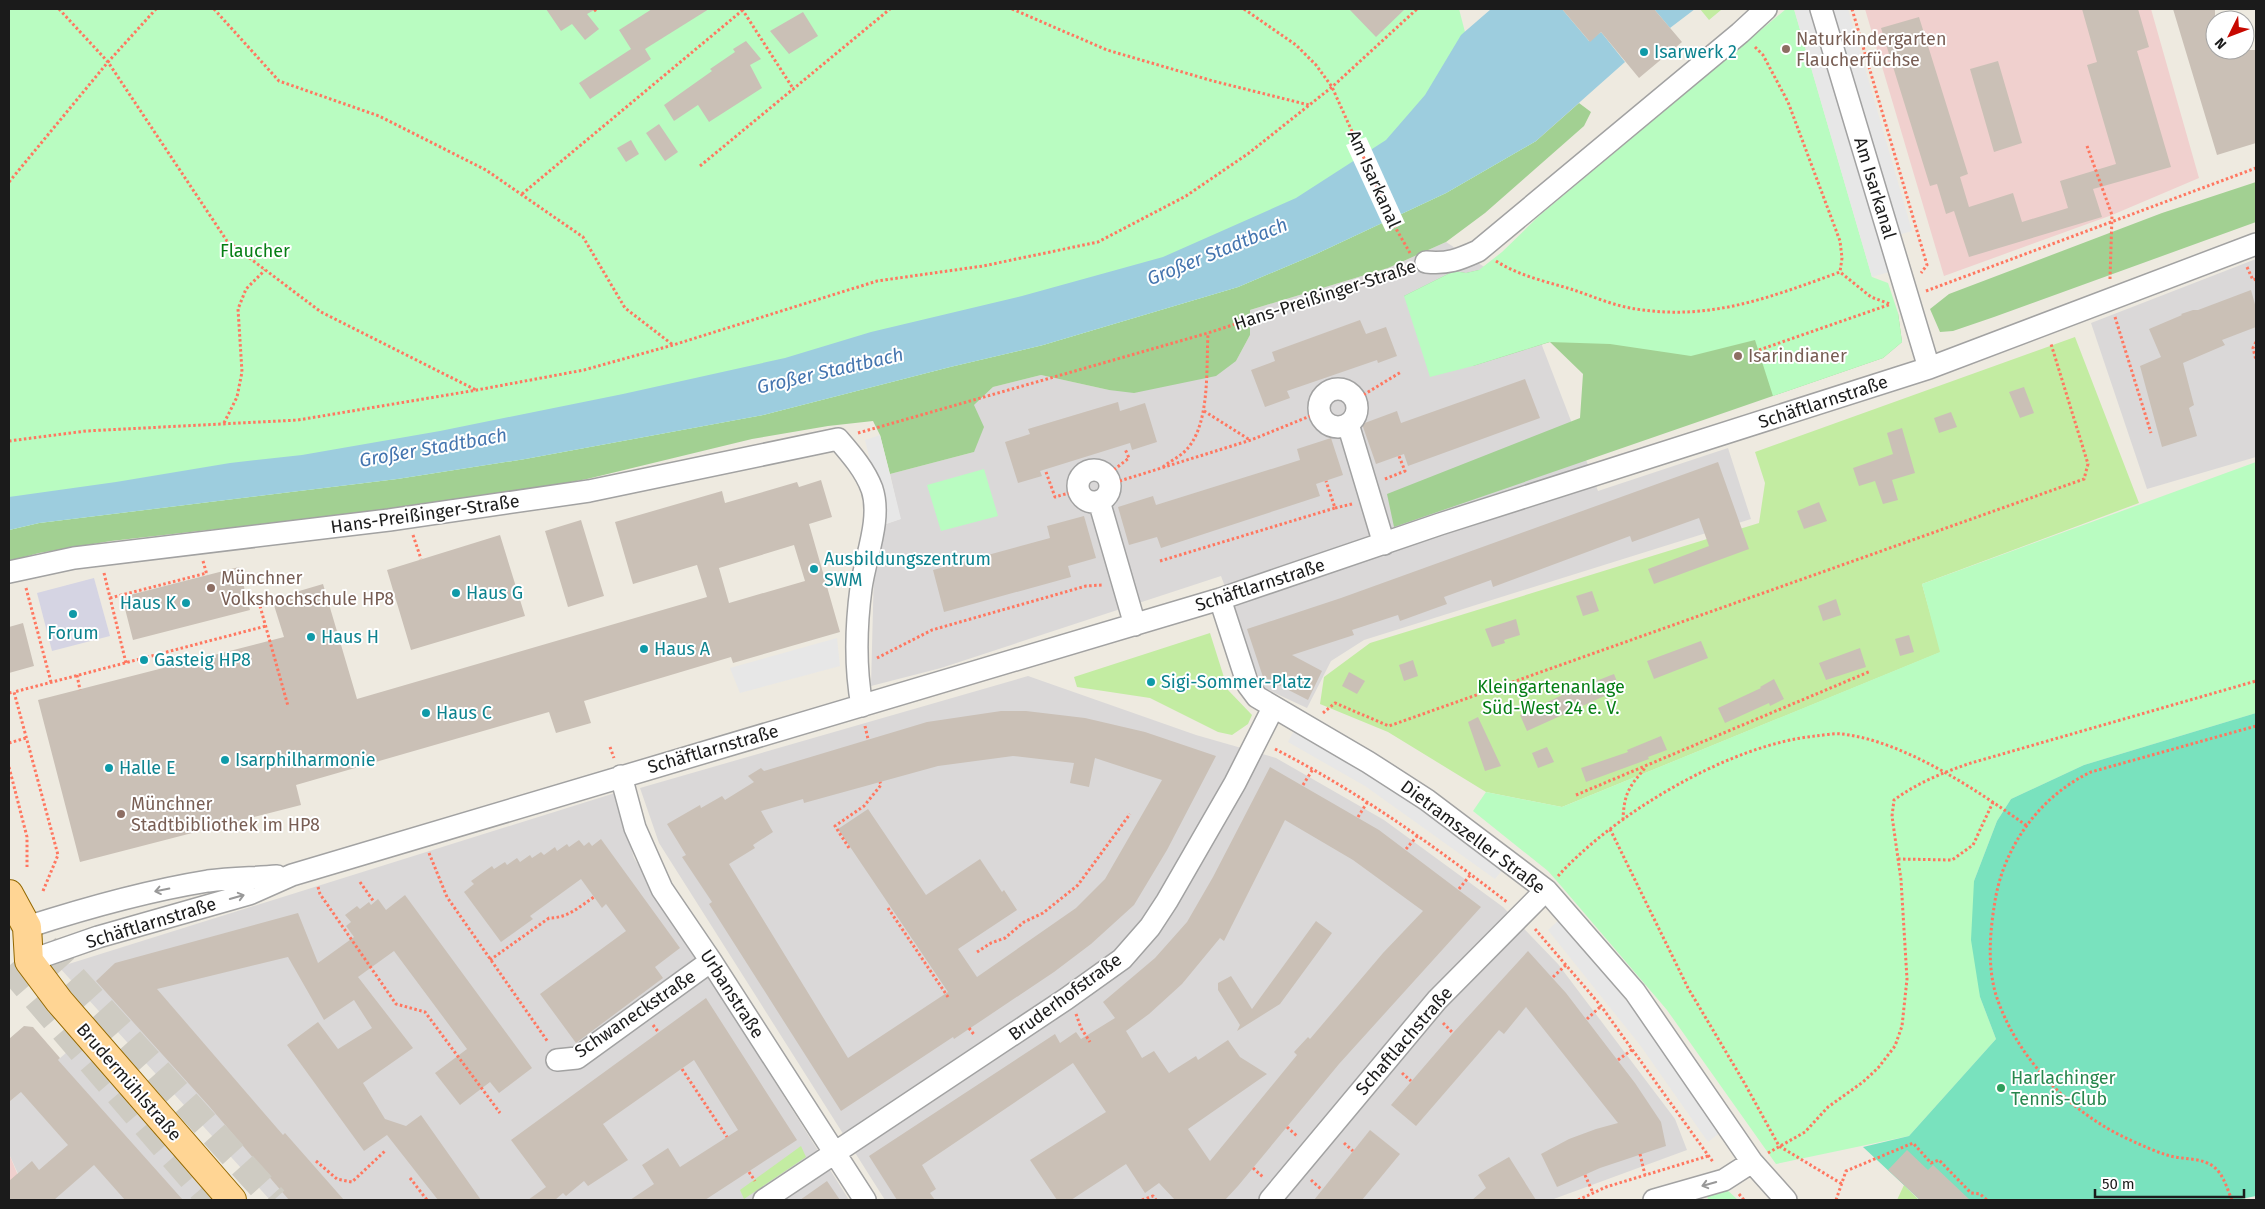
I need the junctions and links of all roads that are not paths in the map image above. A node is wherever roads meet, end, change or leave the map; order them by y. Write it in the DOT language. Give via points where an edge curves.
graph roads {
  1 [pos="1766,9"];
  2 [pos="1821,9"];
  3 [pos="2256,244"];
  4 [pos="1426,262"];
  5 [pos="1929,368"];
  6 [pos="1348,424"];
  7 [pos="1105,487"];
  8 [pos="1384,544"];
  9 [pos="15,571"];
  10 [pos="1220,599"];
  11 [pos="1135,625"];
  12 [pos="1273,708"];
  13 [pos="863,716"];
  14 [pos="621,776"];
  15 [pos="292,875"];
  16 [pos="1546,890"];
  17 [pos="9,894"];
  18 [pos="18,930"];
  19 [pos="16,961"];
  20 [pos="711,961"];
  21 [pos="557,1060"];
  22 [pos="835,1154"];
  23 [pos="1752,1162"];
  24 [pos="232,1200"];
  25 [pos="764,1200"];
  26 [pos="865,1200"];
  27 [pos="1270,1200"];
  28 [pos="1654,1200"];
  29 [pos="1786,1200"];
  1 -- 4 [label="street, Hans-Preißinger-Straße" via="1478,251 1442,264"];
  2 -- 5 [label="street, Am Isarkanal" via="1899,301"];
  3 -- 5 [label="street, Schäftlarnstraße"];
  5 -- 8 [label="street, Schäftlarnstraße"];
  6 -- 6 [label="street" via="1357,410 1355,400 1347,391 1334,390 1323,397 1320,412 1323,420 1332,426"];
  6 -- 8 [label="street"];
  7 -- 7 [label="street" via="1087,500 1078,484 1085,473 1098,471"];
  7 -- 11 [label="street" via="1122,586"];
  8 -- 10 [label="street, Schäftlarnstraße"];
  9 -- 13 [label="street, Hans-Preißinger-Straße" via="74,558 380,522 589,491 838,439 858,462 872,491 871,541 851,657"];
  10 -- 11 [label="street, Schäftlarnstraße"];
  10 -- 12 [label="street, Dietramszeller Straße" via="1248,685 1257,697"];
  11 -- 13 [label="street, Schäftlarnstraße"];
  12 -- 16 [label="street, Dietramszeller Straße" via="1428,800"];
  12 -- 22 [label="street, Bruderhofstraße" via="1198,848 1150,927 1122,959"];
  13 -- 14 [label="street, Schäftlarnstraße"];
  14 -- 15 [label="street, Schäftlarnstraße"];
  14 -- 20 [label="street, Urbanstraße" via="635,828 662,889"];
  15 -- 18 [label="street, Schäftlarnstraße, one-way" via="210,881 150,892"];
  19 -- 15 [label="street, Schäftlarnstraße, one-way" via="249,894"];
  16 -- 23 [label="street, Dietramszeller Straße" via="1635,992"];
  16 -- 27 [label="street, Schaftlachstraße" via="1437,1000"];
  17 -- 18 [label="main road"];
  18 -- 19 [label="main road"];
  19 -- 24 [label="main road, Brudermühlstraße" via="65,1008"];
  20 -- 21 [label="street, Schwaneckstraße" via="577,1058"];
  20 -- 22 [label="street, Urbanstraße"];
  22 -- 25 [label="street, Bruderhofstraße"];
  22 -- 26 [label="street, Urbanstraße"];
  23 -- 28 [label="street, one-way" via="1724,1180"];
  23 -- 29 [label="street, Dietramszeller Straße"];
}
